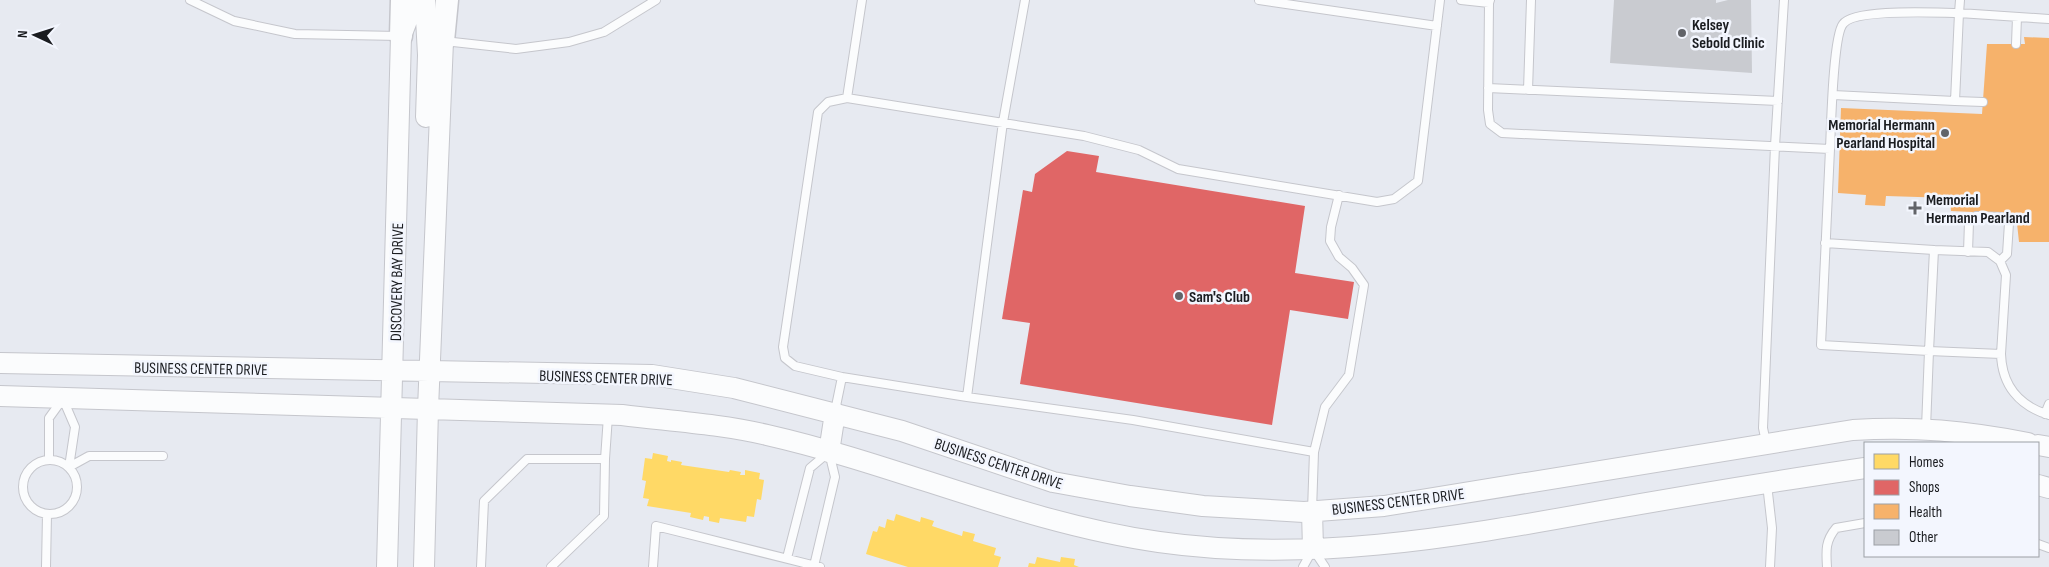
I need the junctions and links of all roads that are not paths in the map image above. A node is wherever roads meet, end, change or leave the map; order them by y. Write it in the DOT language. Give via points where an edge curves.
graph roads {
  1 [pos="190,0"];
  2 [pos="402,0"];
  3 [pos="415,0"];
  4 [pos="425,0"];
  5 [pos="447,0"];
  6 [pos="656,0"];
  7 [pos="862,0"];
  8 [pos="1025,0"];
  9 [pos="1259,0"];
  10 [pos="1440,0"];
  11 [pos="1460,0"];
  12 [pos="1531,0"];
  13 [pos="1784,0"];
  14 [pos="1960,0"];
  15 [pos="1490,2"];
  16 [pos="1959,13"];
  17 [pos="2017,17"];
  18 [pos="2049,19"];
  19 [pos="1437,26"];
  20 [pos="402,36"];
  21 [pos="443,41"];
  22 [pos="2016,44"];
  23 [pos="1488,88"];
  24 [pos="1528,90"];
  25 [pos="1833,95"];
  26 [pos="847,98"];
  27 [pos="1778,101"];
  28 [pos="1955,101"];
  29 [pos="1983,102"];
  30 [pos="1003,122"];
  31 [pos="1775,146"];
  32 [pos="1830,149"];
  33 [pos="1339,195"];
  34 [pos="1826,243"];
  35 [pos="1934,250"];
  36 [pos="1968,252"];
  37 [pos="2000,261"];
  38 [pos="433,313"];
  39 [pos="1929,350"];
  40 [pos="2001,354"];
  41 [pos="0,363"];
  42 [pos="65,366"];
  43 [pos="394,371"];
  44 [pos="431,372"];
  45 [pos="842,377"];
  46 [pos="0,396"];
  47 [pos="967,397"];
  48 [pos="63,399"];
  49 [pos="2049,404"];
  50 [pos="391,408"];
  51 [pos="428,409"];
  52 [pos="835,413"];
  53 [pos="2047,414"];
  54 [pos="608,415"];
  55 [pos="1925,436"];
  56 [pos="2022,442"];
  57 [pos="1766,444"];
  58 [pos="829,452"];
  59 [pos="1314,452"];
  60 [pos="163,456"];
  61 [pos="49,459"];
  62 [pos="605,459"];
  63 [pos="69,467"];
  64 [pos="1864,468"];
  65 [pos="1767,482"];
  66 [pos="1312,511"];
  67 [pos="47,514"];
  68 [pos="1864,523"];
  69 [pos="1313,549"];
  70 [pos="787,558"];
  71 [pos="817,566"];
  72 [pos="46,567"];
  73 [pos="387,567"];
  74 [pos="424,567"];
  75 [pos="481,567"];
  76 [pos="551,567"];
  77 [pos="653,567"];
  78 [pos="1303,567"];
  79 [pos="1324,567"];
  80 [pos="1770,567"];
  81 [pos="1827,567"];
  1 -- 20 [label="lane" via="234,21 296,34"];
  2 -- 20 [label="main road"];
  3 -- 20 [label="street, DISCOVERY BAY DRIVE"];
  4 -- 38 [label="street" via="428,54 423,220"];
  5 -- 21 [label="main road"];
  6 -- 21 [label="lane" via="604,32 569,42 516,48"];
  7 -- 26 [label="lane"];
  8 -- 30 [label="lane"];
  9 -- 19 [label="lane"];
  10 -- 19 [label="lane"];
  11 -- 15 [label="lane"];
  12 -- 24 [label="lane"];
  13 -- 27 [label="lane"];
  14 -- 16 [label="lane"];
  15 -- 23 [label="lane"];
  16 -- 17 [label="lane"];
  16 -- 25 [label="lane" via="1868,13 1853,17 1843,24 1837,42"];
  16 -- 28 [label="lane"];
  17 -- 18 [label="lane"];
  17 -- 22 [label="lane"];
  19 -- 33 [label="lane" via="1418,181 1394,199 1377,202"];
  20 -- 43 [label="street, DISCOVERY BAY DRIVE"];
  21 -- 38 [label="street"];
  23 -- 24 [label="lane"];
  23 -- 31 [label="lane" via="1490,124 1502,133"];
  24 -- 27 [label="lane"];
  25 -- 28 [label="lane"];
  25 -- 32 [label="lane"];
  26 -- 30 [label="lane"];
  26 -- 45 [label="lane" via="828,102 818,112 783,347 785,358 795,366"];
  27 -- 31 [label="lane"];
  28 -- 29 [label="lane"];
  30 -- 33 [label="lane" via="1084,136 1139,150 1178,169"];
  30 -- 47 [label="lane"];
  31 -- 32 [label="lane"];
  31 -- 57 [label="lane" via="1763,428"];
  32 -- 34 [label="lane"];
  33 -- 59 [label="lane" via="1330,241 1364,285 1349,376 1325,407"];
  34 -- 35 [label="lane"];
  34 -- 39 [label="lane" via="1821,345"];
  35 -- 36 [label="lane"];
  35 -- 39 [label="lane"];
  36 -- 37 [label="lane" via="1988,252"];
  36 -- 37 [label="lane" via="1969,222 1976,216 2002,217 2009,223 2006,254"];
  37 -- 40 [label="lane" via="2006,275"];
  38 -- 44 [label="street"];
  39 -- 40 [label="lane"];
  39 -- 55 [label="lane"];
  40 -- 53 [label="lane" via="2004,378 2013,391 2033,409"];
  41 -- 42 [label="street, BUSINESS CENTER DRIVE"];
  42 -- 43 [label="street, BUSINESS CENTER DRIVE"];
  42 -- 48 [label="street"];
  43 -- 44 [label="street, BUSINESS CENTER DRIVE"];
  43 -- 50 [label="street, DISCOVERY BAY DRIVE"];
  44 -- 51 [label="street"];
  44 -- 52 [label="street, BUSINESS CENTER DRIVE" via="652,375 734,388"];
  45 -- 47 [label="lane"];
  45 -- 52 [label="lane"];
  46 -- 48 [label="street, BUSINESS CENTER DRIVE"];
  47 -- 59 [label="lane" via="1133,420"];
  48 -- 50 [label="street, BUSINESS CENTER DRIVE"];
  48 -- 61 [label="lane" via="49,418"];
  48 -- 63 [label="lane" via="75,427"];
  49 -- 53 [label="lane"];
  50 -- 51 [label="street, BUSINESS CENTER DRIVE"];
  50 -- 73 [label="street, DISCOVERY BAY DRIVE"];
  51 -- 54 [label="street, BUSINESS CENTER DRIVE"];
  51 -- 74 [label="street"];
  52 -- 58 [label="street"];
  52 -- 66 [label="street, BUSINESS CENTER DRIVE" via="902,431 1053,482 1203,506"];
  54 -- 58 [label="street, BUSINESS CENTER DRIVE" via="765,434"];
  54 -- 62 [label="lane"];
  55 -- 56 [label="street, BUSINESS CENTER DRIVE" via="1973,433"];
  55 -- 57 [label="street, BUSINESS CENTER DRIVE" via="1891,427"];
  57 -- 66 [label="street, BUSINESS CENTER DRIVE" via="1384,506"];
  58 -- 69 [label="street, BUSINESS CENTER DRIVE" via="1059,522 1160,542 1261,550"];
  58 -- 70 [label="lane" via="810,468"];
  58 -- 71 [label="lane" via="835,476"];
  59 -- 66 [label="lane"];
  60 -- 63 [label="lane" via="89,456"];
  61 -- 63 [label="lane"];
  61 -- 67 [label="lane" via="30,467 22,486 29,505 37,512"];
  62 -- 75 [label="lane" via="527,459 484,501"];
  62 -- 76 [label="lane" via="604,516"];
  63 -- 67 [label="lane" via="76,477 75,499 68,508"];
  64 -- 65 [label="street, BUSINESS CENTER DRIVE"];
  65 -- 69 [label="street, BUSINESS CENTER DRIVE" via="1483,532"];
  65 -- 80 [label="lane" via="1772,528"];
  66 -- 69 [label="street"];
  67 -- 72 [label="lane"];
  68 -- 81 [label="lane" via="1836,528 1829,536"];
  69 -- 78 [label="lane"];
  69 -- 79 [label="lane"];
  70 -- 71 [label="lane"];
  70 -- 77 [label="lane" via="656,526"];
}
